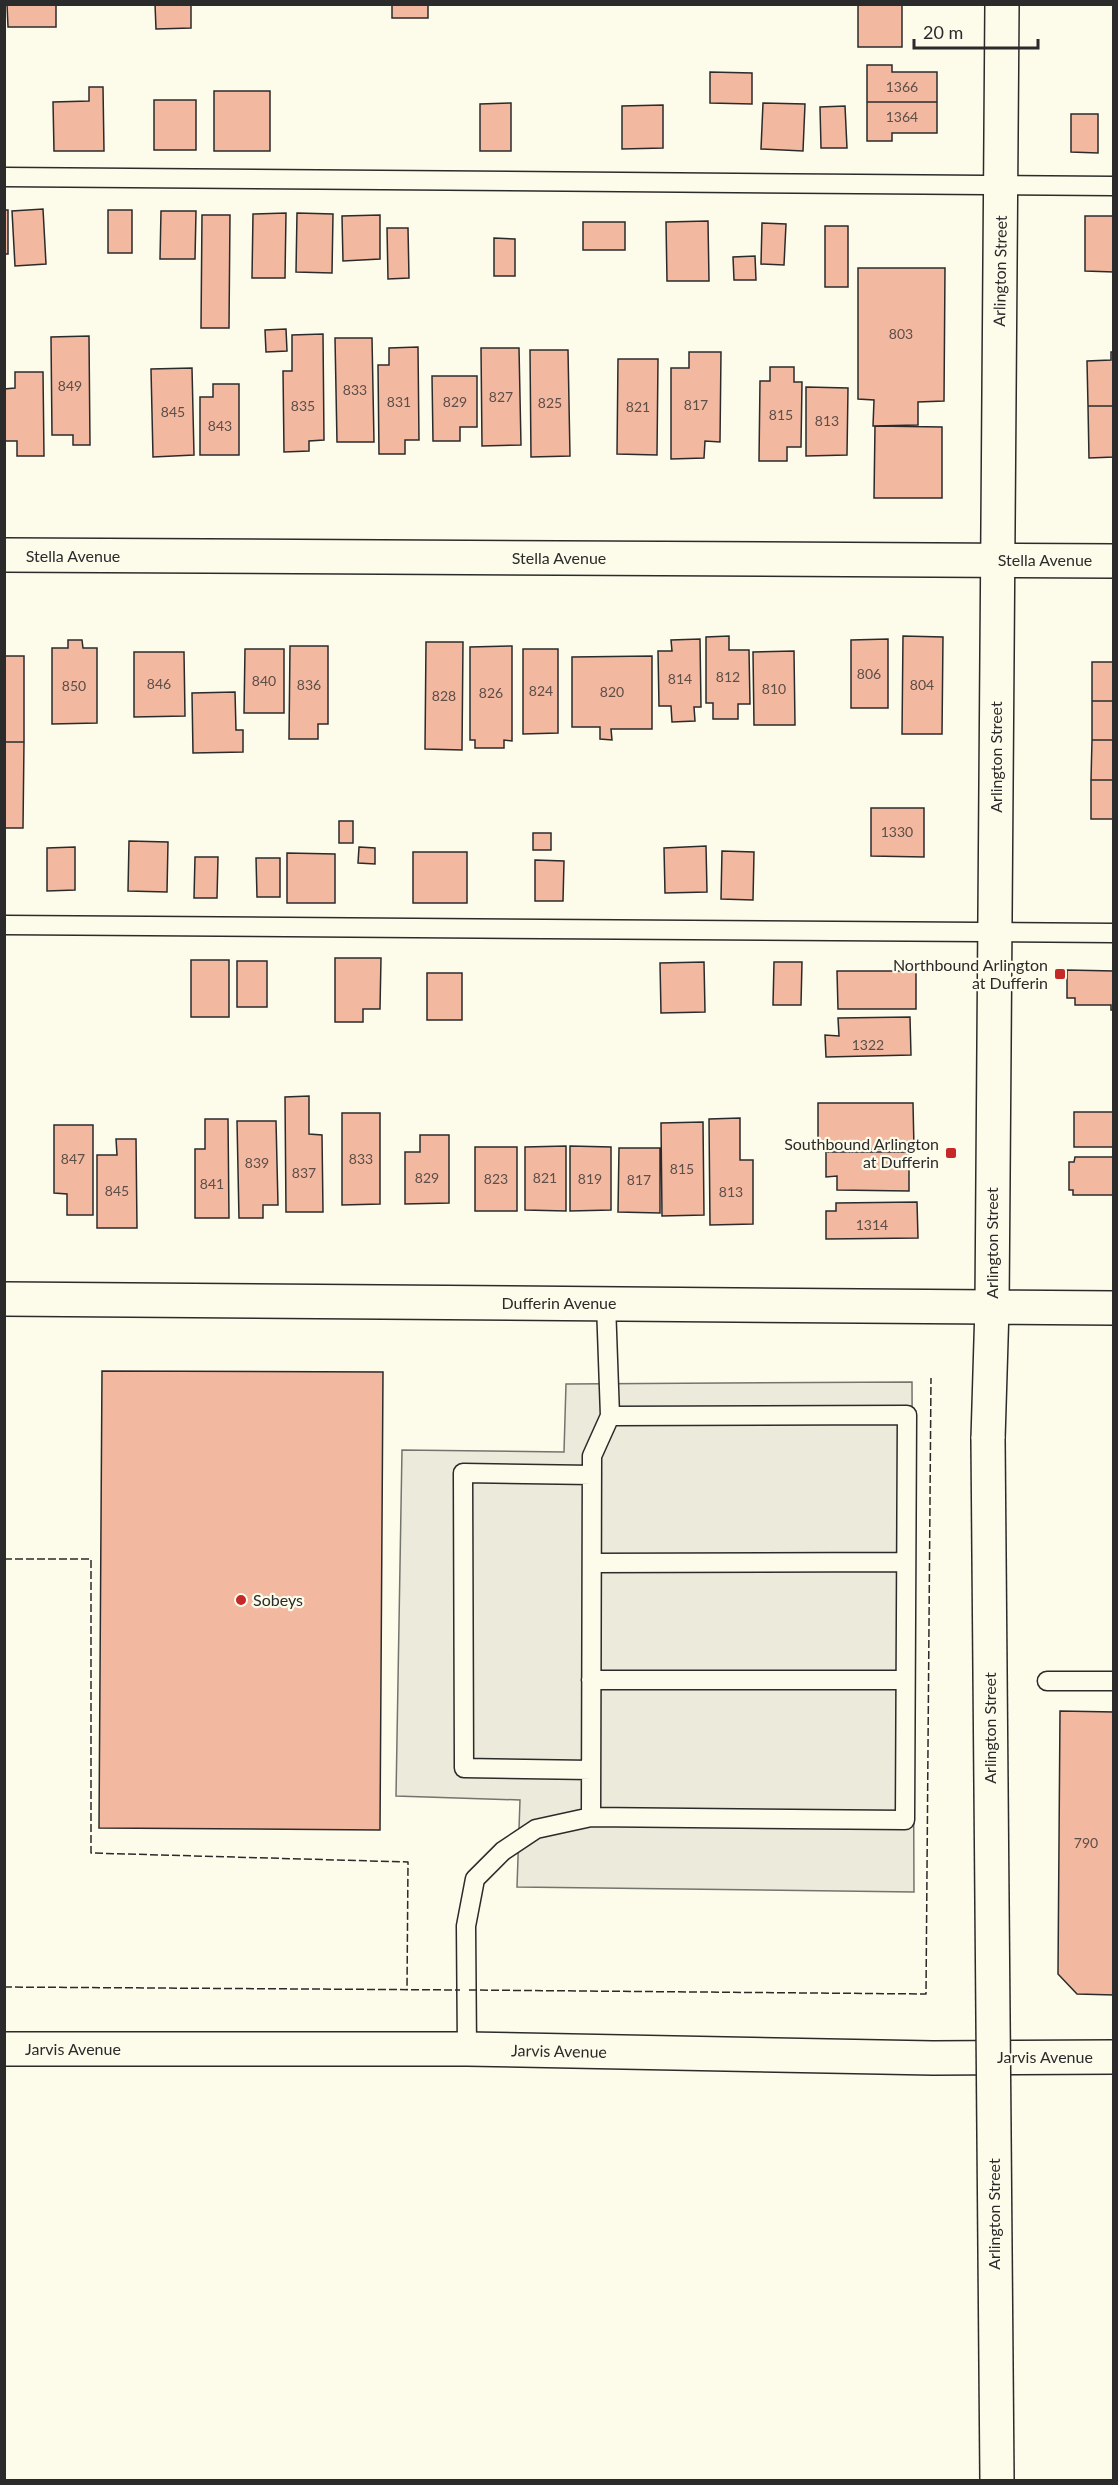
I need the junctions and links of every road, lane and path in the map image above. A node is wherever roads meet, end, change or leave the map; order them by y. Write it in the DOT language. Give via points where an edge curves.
graph roads {
  1 [pos="1002,4"];
  2 [pos="4,177"];
  3 [pos="1001,185"];
  4 [pos="1113,186"];
  5 [pos="4,555"];
  6 [pos="997,560"];
  7 [pos="1113,561"];
  8 [pos="4,925"];
  9 [pos="994,932"];
  10 [pos="1113,933"];
  11 [pos="4,1299"];
  12 [pos="606,1304"];
  13 [pos="992,1307"];
  14 [pos="1113,1308"];
  15 [pos="610,1416"];
  16 [pos="592,1475"];
  17 [pos="906,1562"];
  18 [pos="592,1563"];
  19 [pos="591,1680"];
  20 [pos="905,1680"];
  21 [pos="1047,1681"];
  22 [pos="1113,1681"];
  23 [pos="591,1770"];
  24 [pos="591,1817"];
  25 [pos="4,2049"];
  26 [pos="467,2049"];
  27 [pos="1113,2057"];
  28 [pos="996,2481"];
  1 -- 3 [label="street, Arlington Street"];
  2 -- 3 [label="lane"];
  3 -- 4 [label="lane"];
  3 -- 6 [label="street, Arlington Street"];
  5 -- 6 [label="street, Stella Avenue"];
  6 -- 7 [label="street, Stella Avenue"];
  6 -- 9 [label="street, Arlington Street"];
  8 -- 9 [label="lane"];
  9 -- 10 [label="lane"];
  9 -- 13 [label="street, Arlington Street"];
  11 -- 12 [label="street, Dufferin Avenue"];
  12 -- 13 [label="street, Dufferin Avenue"];
  12 -- 15 [label="lane"];
  13 -- 14 [label="street, Dufferin Avenue"];
  13 -- 28 [label="street, Arlington Street, bridge" via="988,1439"];
  15 -- 16 [label="lane" via="592,1455"];
  15 -- 17 [label="lane" via="907,1414"];
  16 -- 18 [label="lane"];
  16 -- 23 [label="lane" via="463,1473 464,1768"];
  17 -- 18 [label="lane"];
  17 -- 20 [label="lane"];
  18 -- 19 [label="lane"];
  19 -- 20 [label="lane"];
  19 -- 23 [label="lane"];
  20 -- 24 [label="lane" via="905,1820"];
  21 -- 22 [label="lane"];
  23 -- 24 [label="lane"];
  24 -- 26 [label="lane" via="536,1829 503,1851 475,1879 466,1926"];
  25 -- 26 [label="street, Jarvis Avenue"];
  26 -- 27 [label="street, Jarvis Avenue" via="933,2058"];
}
